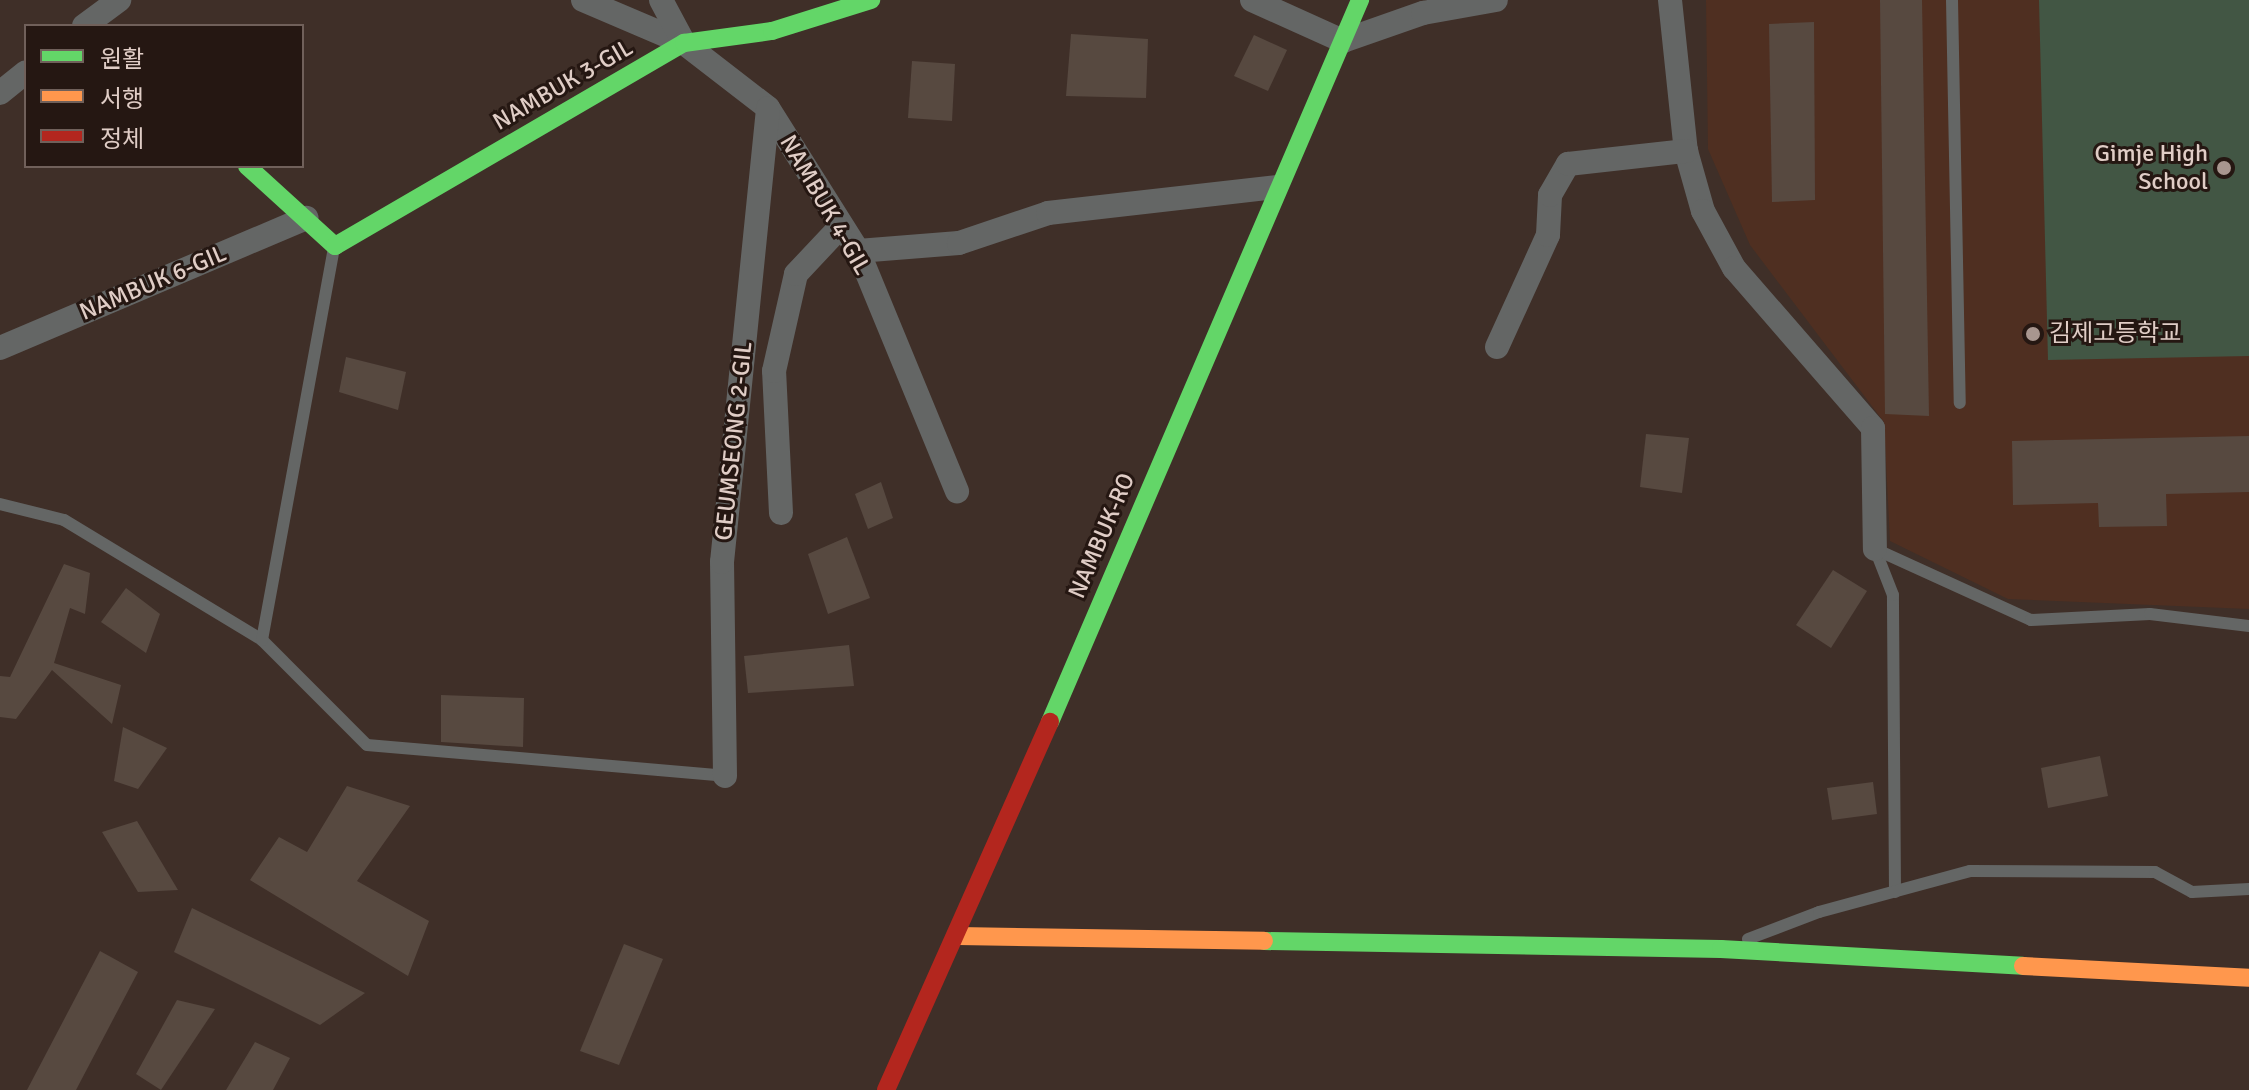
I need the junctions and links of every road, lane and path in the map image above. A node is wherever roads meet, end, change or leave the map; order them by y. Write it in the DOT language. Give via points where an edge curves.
graph roads {
  1 [pos="583,0"];
  2 [pos="661,0"];
  3 [pos="871,0"];
  4 [pos="1252,0"];
  5 [pos="1360,0"];
  6 [pos="1496,0"];
  7 [pos="1670,0"];
  8 [pos="1952,0"];
  9 [pos="115,12"];
  10 [pos="88,24"];
  11 [pos="1343,41"];
  12 [pos="684,43"];
  13 [pos="24,74"];
  14 [pos="0,93"];
  15 [pos="768,108"];
  16 [pos="1686,151"];
  17 [pos="249,168"];
  18 [pos="1276,187"];
  19 [pos="307,218"];
  20 [pos="841,226"];
  21 [pos="335,246"];
  22 [pos="858,251"];
  23 [pos="1497,347"];
  24 [pos="0,348"];
  25 [pos="1960,403"];
  26 [pos="957,491"];
  27 [pos="0,504"];
  28 [pos="781,513"];
  29 [pos="1875,549"];
  30 [pos="2249,626"];
  31 [pos="262,640"];
  32 [pos="725,776"];
  33 [pos="2249,889"];
  34 [pos="1895,892"];
  35 [pos="958,936"];
  36 [pos="1721,949"];
  37 [pos="2249,978"];
  38 [pos="886,1090"];
  1 -- 12 [label="street"];
  2 -- 12 [label="street, NAMBUK 4-GIL"];
  3 -- 12 [label="street, NAMBUK 3-GIL" via="772,31"];
  4 -- 11 [label="street"];
  5 -- 11 [label="street, NAMBUK-RO"];
  6 -- 11 [label="street" via="1423,13"];
  7 -- 16 [label="street"];
  8 -- 25 [label="lane"];
  9 -- 10 [label="street"];
  11 -- 18 [label="street, NAMBUK-RO"];
  12 -- 15 [label="street, NAMBUK 4-GIL"];
  12 -- 21 [label="street, NAMBUK 3-GIL"];
  13 -- 14 [label="street"];
  15 -- 20 [label="street, NAMBUK 4-GIL"];
  15 -- 32 [label="street, GEUMSEONG 2-GIL" via="722,562"];
  16 -- 23 [label="street" via="1568,164 1550,195 1548,235"];
  16 -- 29 [label="street" via="1703,211 1734,268 1873,428"];
  17 -- 19 [label="street"];
  18 -- 22 [label="street" via="1048,213 959,243"];
  18 -- 35 [label="street, NAMBUK-RO"];
  19 -- 21 [label="street"];
  19 -- 24 [label="street, NAMBUK 6-GIL"];
  20 -- 22 [label="street, NAMBUK 4-GIL"];
  20 -- 28 [label="street" via="796,274 774,371"];
  21 -- 31 [label="lane"];
  22 -- 26 [label="street, NAMBUK 4-GIL"];
  27 -- 31 [label="lane" via="64,520"];
  29 -- 30 [label="lane" via="2031,620 2150,614"];
  29 -- 34 [label="lane" via="1893,595"];
  31 -- 32 [label="lane" via="367,745"];
  33 -- 34 [label="lane" via="2192,892 2155,872 1970,871"];
  34 -- 36 [label="lane" via="1819,912"];
  35 -- 36 [label="street"];
  35 -- 38 [label="street, NAMBUK-RO"];
  36 -- 37 [label="street"];
}
